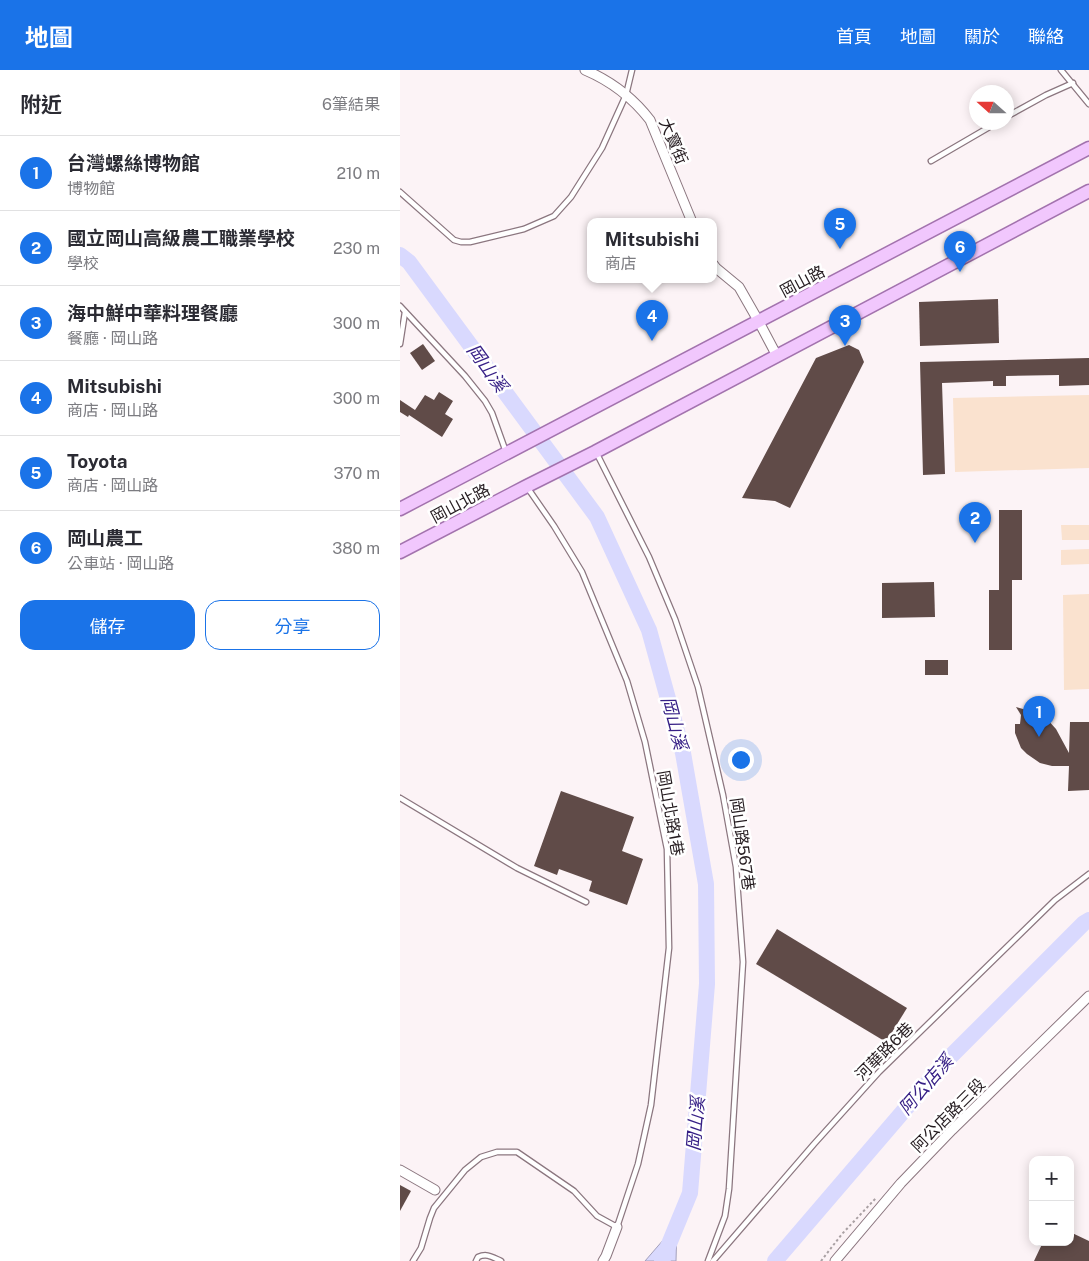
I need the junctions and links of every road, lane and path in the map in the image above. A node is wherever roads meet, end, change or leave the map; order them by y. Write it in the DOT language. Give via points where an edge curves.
graph roads {
  1 [pos="586,70"];
  2 [pos="632,70"];
  3 [pos="1061,70"];
  4 [pos="1072,83"];
  5 [pos="626,95"];
  6 [pos="1089,104"];
  7 [pos="1014,113"];
  8 [pos="984,130"];
  9 [pos="1089,148"];
  10 [pos="931,161"];
  11 [pos="1089,191"];
  12 [pos="400,192"];
  13 [pos="690,218"];
  14 [pos="717,269"];
  15 [pos="400,306"];
  16 [pos="405,312"];
  17 [pos="759,322"];
  18 [pos="400,344"];
  19 [pos="777,356"];
  20 [pos="532,440"];
  21 [pos="506,453"];
  22 [pos="592,454"];
  23 [pos="531,484"];
  24 [pos="400,510"];
  25 [pos="400,552"];
  26 [pos="400,798"];
  27 [pos="1089,874"];
  28 [pos="586,902"];
  29 [pos="1089,996"];
  30 [pos="400,1170"];
  31 [pos="435,1190"];
  32 [pos="617,1227"];
  33 [pos="414,1261"];
  34 [pos="476,1261"];
  35 [pos="501,1261"];
  36 [pos="603,1261"];
  37 [pos="708,1261"];
  38 [pos="713,1261"];
  39 [pos="835,1261"];
  1 -- 5 [label="street, 大寶街"];
  2 -- 5 [label="lane"];
  3 -- 4 [label="lane"];
  4 -- 6 [label="lane"];
  4 -- 7 [label="lane"];
  5 -- 12 [label="lane" via="602,148 571,197 554,216 524,229 470,242 454,240"];
  5 -- 13 [label="street, 大寶街" via="650,120"];
  8 -- 10 [label="lane"];
  9 -- 17 [label="main road, 岡山路"];
  11 -- 19 [label="main road"];
  14 -- 17 [label="street" via="739,287"];
  15 -- 16 [label="lane"];
  16 -- 18 [label="lane"];
  16 -- 21 [label="lane" via="485,401"];
  17 -- 19 [label="street"];
  17 -- 20 [label="main road, 岡山路"];
  19 -- 22 [label="main road"];
  20 -- 21 [label="main road, 岡山北路"];
  21 -- 24 [label="main road, 岡山北路"];
  22 -- 23 [label="main road, 岡山北路"];
  22 -- 37 [label="lane, 岡山路567巷" via="648,557 675,619 698,688 736,867 742,962 729,1189 725,1216"];
  23 -- 25 [label="main road, 岡山北路"];
  23 -- 32 [label="lane, 岡山北路1巷" via="582,572 627,681 645,742 667,848 669,948 650,1105 638,1164"];
  26 -- 28 [label="lane" via="517,868"];
  27 -- 38 [label="lane, 河華路6巷" via="1049,906 879,1072"];
  29 -- 39 [label="street, 阿公店路三段" via="952,1130"];
  30 -- 31 [label="street"];
  32 -- 33 [label="lane" via="596,1216 574,1191 517,1152 497,1152 481,1157 465,1170 434,1208"];
  32 -- 36 [label="street"];
  34 -- 35 [label="lane" via="478,1257 489,1255"];
}
